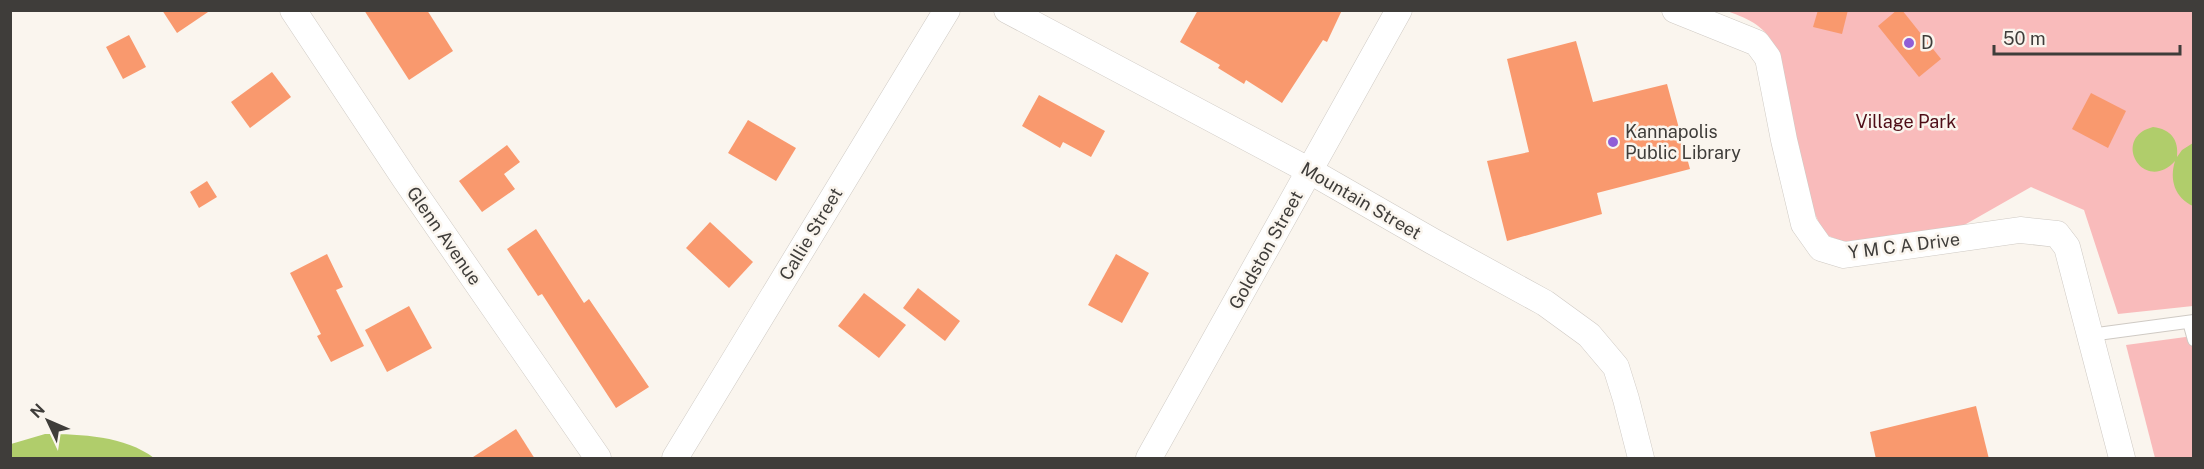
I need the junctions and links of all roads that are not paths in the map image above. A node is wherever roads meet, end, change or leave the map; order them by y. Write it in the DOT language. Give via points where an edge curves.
graph roads {
  1 [pos="293,10"];
  2 [pos="947,10"];
  3 [pos="1008,10"];
  4 [pos="1399,10"];
  5 [pos="1675,10"];
  6 [pos="1310,171"];
  7 [pos="2191,322"];
  8 [pos="2091,335"];
  9 [pos="2193,340"];
  10 [pos="598,459"];
  11 [pos="675,459"];
  12 [pos="1149,459"];
  13 [pos="1641,459"];
  14 [pos="2122,459"];
  1 -- 10 [label="street, Glenn Avenue"];
  2 -- 11 [label="street, Callie Street"];
  3 -- 6 [label="street, Mountain Street"];
  4 -- 6 [label="street, Goldston Street"];
  5 -- 8 [label="street, Y M C A Drive" via="1756,43 1768,58 1804,224 1821,248 1844,255 2020,230 2057,234 2067,247"];
  6 -- 12 [label="street, Goldston Street"];
  6 -- 13 [label="street, Mountain Street" via="1545,303 1589,335 1616,367"];
  7 -- 8 [label="lane"];
  7 -- 9 [label="lane"];
  8 -- 14 [label="street, Y M C A Drive"];
}
